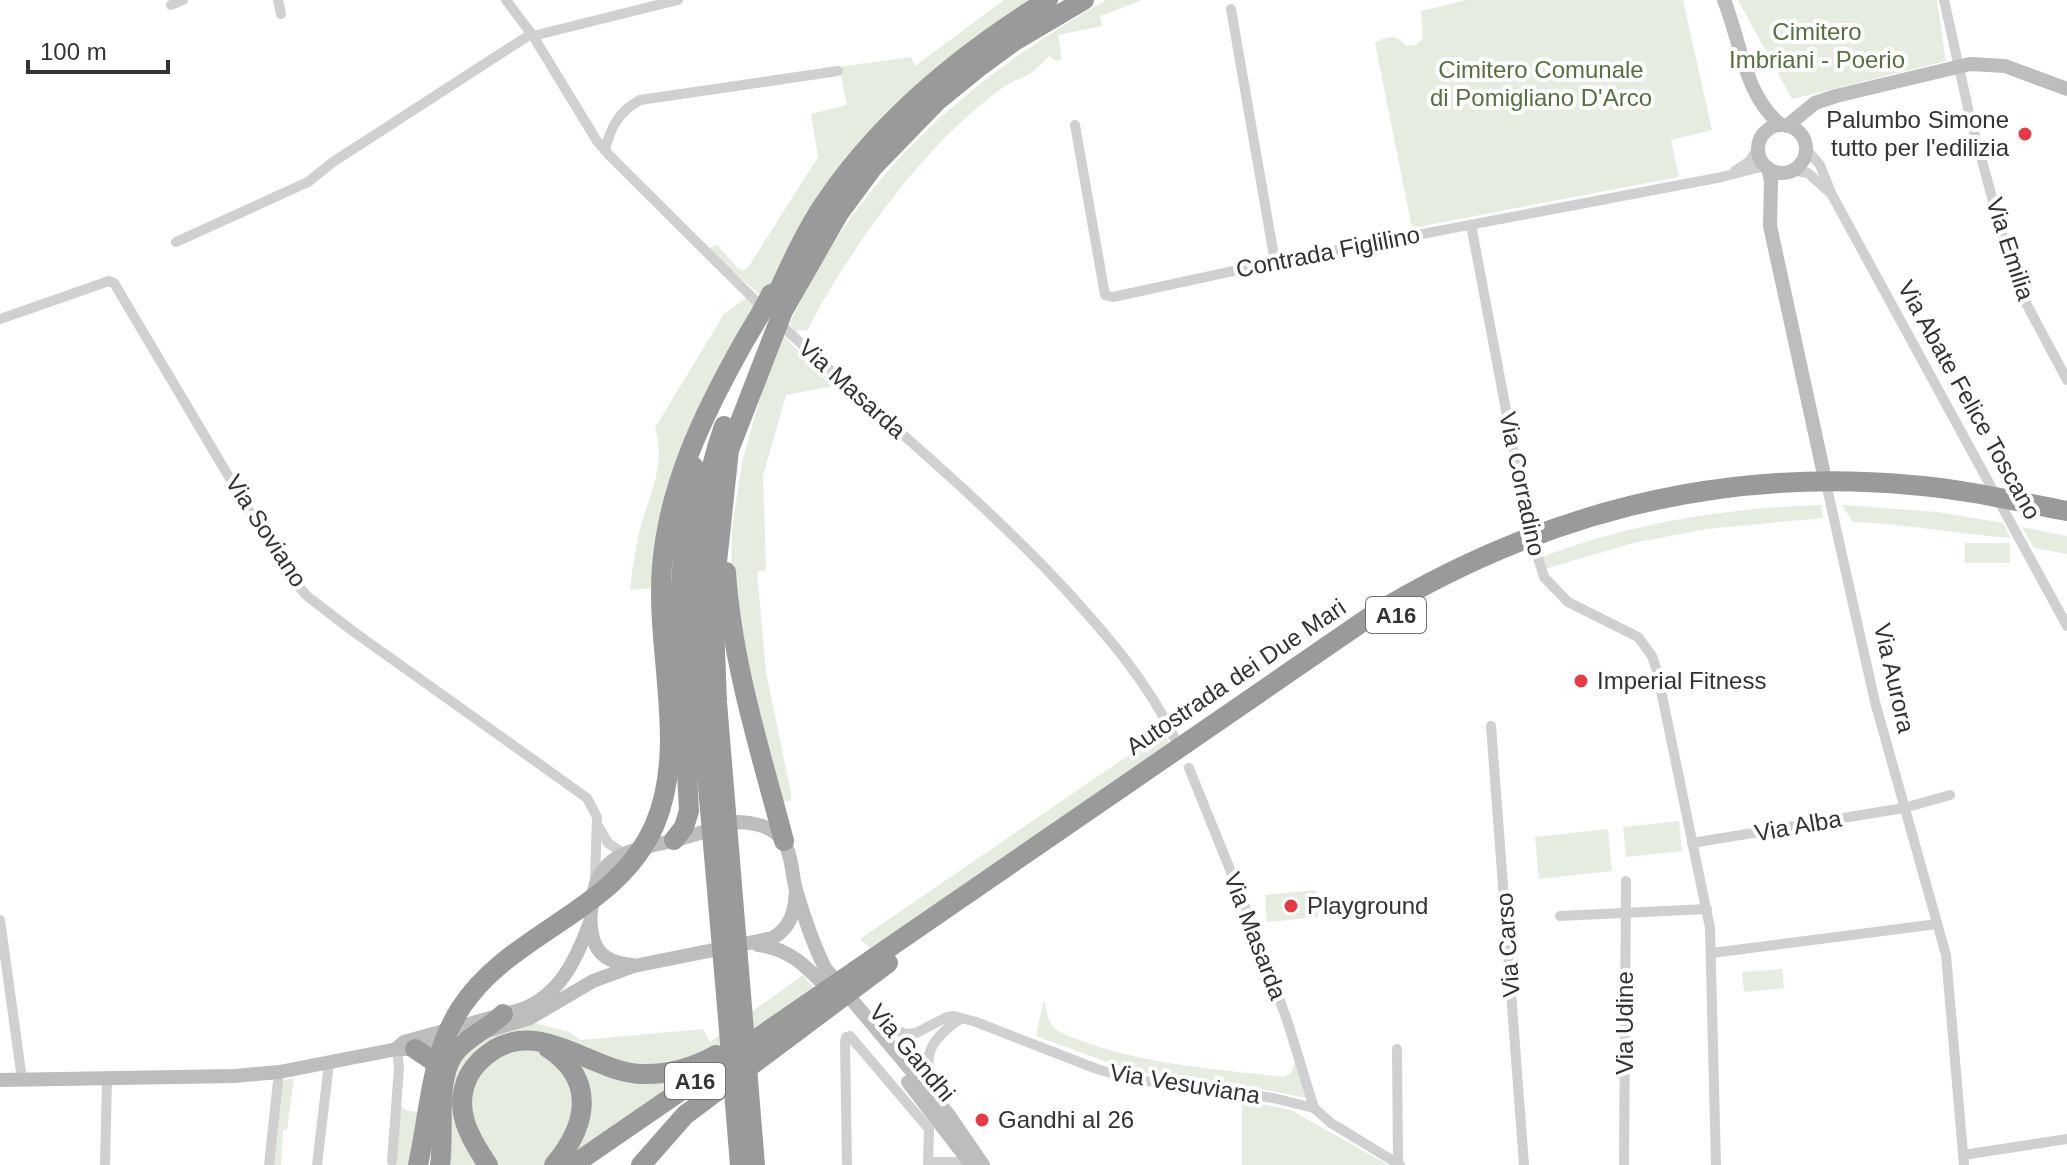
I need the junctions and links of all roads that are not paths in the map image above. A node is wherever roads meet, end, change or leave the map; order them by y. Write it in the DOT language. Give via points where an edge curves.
graph roads {
  1 [pos="183,0"];
  2 [pos="278,0"];
  3 [pos="506,0"];
  4 [pos="678,0"];
  5 [pos="1048,0"];
  6 [pos="1084,0"];
  7 [pos="1724,0"];
  8 [pos="1944,0"];
  9 [pos="171,5"];
  10 [pos="1231,9"];
  11 [pos="281,14"];
  12 [pos="532,35"];
  13 [pos="1959,65"];
  14 [pos="838,71"];
  15 [pos="1750,84"];
  16 [pos="2067,89"];
  17 [pos="1824,100"];
  18 [pos="1075,125"];
  19 [pos="1784,125"];
  20 [pos="1761,140"];
  21 [pos="1804,143"];
  22 [pos="605,150"];
  23 [pos="1766,167"];
  24 [pos="1747,171"];
  25 [pos="1788,171"];
  26 [pos="1722,177"];
  27 [pos="1771,187"];
  28 [pos="1832,195"];
  29 [pos="1771,212"];
  30 [pos="1471,225"];
  31 [pos="176,242"];
  32 [pos="1275,262"];
  33 [pos="770,313"];
  34 [pos="0,319"];
  35 [pos="2067,380"];
  36 [pos="721,388"];
  37 [pos="1823,470"];
  38 [pos="722,503"];
  39 [pos="2067,511"];
  40 [pos="2067,524"];
  41 [pos="2067,626"];
  42 [pos="709,700"];
  43 [pos="1491,726"];
  44 [pos="1175,739"];
  45 [pos="1189,768"];
  46 [pos="1950,795"];
  47 [pos="1904,808"];
  48 [pos="597,824"];
  49 [pos="674,840"];
  50 [pos="784,841"];
  51 [pos="1692,843"];
  52 [pos="623,853"];
  53 [pos="595,881"];
  54 [pos="1626,881"];
  55 [pos="796,891"];
  56 [pos="1707,909"];
  57 [pos="1625,913"];
  58 [pos="1560,916"];
  59 [pos="0,920"];
  60 [pos="589,924"];
  61 [pos="1937,924"];
  62 [pos="750,944"];
  63 [pos="1712,953"];
  64 [pos="634,966"];
  65 [pos="819,1002"];
  66 [pos="503,1014"];
  67 [pos="867,1019"];
  68 [pos="960,1019"];
  69 [pos="478,1033"];
  70 [pos="530,1041"];
  71 [pos="406,1049"];
  72 [pos="1397,1049"];
  73 [pos="329,1063"];
  74 [pos="279,1072"];
  75 [pos="445,1078"];
  76 [pos="22,1079"];
  77 [pos="107,1079"];
  78 [pos="0,1080"];
  79 [pos="931,1094"];
  80 [pos="1314,1108"];
  81 [pos="2067,1139"];
  82 [pos="1964,1160"];
  83 [pos="392,1161"];
  84 [pos="928,1164"];
  85 [pos="975,1164"];
  86 [pos="1399,1164"];
  87 [pos="105,1165"];
  88 [pos="269,1165"];
  89 [pos="317,1165"];
  90 [pos="418,1165"];
  91 [pos="440,1165"];
  92 [pos="488,1165"];
  93 [pos="554,1165"];
  94 [pos="573,1165"];
  95 [pos="595,1165"];
  96 [pos="641,1165"];
  97 [pos="740,1165"];
  98 [pos="755,1165"];
  99 [pos="847,1165"];
  100 [pos="1524,1165"];
  101 [pos="1624,1165"];
  102 [pos="1716,1165"];
  1 -- 9 [label="street"];
  2 -- 11 [label="street"];
  3 -- 12 [label="street, Via Masarda"];
  4 -- 12 [label="street"];
  5 -- 33 [label="highway" via="929,86 862,155 792,246"];
  6 -- 33 [label="highway" via="1013,42 937,101 883,156"];
  7 -- 15 [label="street"];
  8 -- 13 [label="street, Via Emilia"];
  10 -- 32 [label="street"];
  12 -- 22 [label="street, Via Masarda"];
  12 -- 31 [label="street" via="308,182"];
  13 -- 16 [label="street" via="2005,66"];
  13 -- 17 [label="street"];
  13 -- 35 [label="street, Via Emilia" via="2017,278"];
  14 -- 22 [label="street" via="640,100 616,119"];
  15 -- 19 [label="street" via="1770,117"];
  15 -- 20 [label="street" via="1763,123"];
  17 -- 19 [label="street"];
  17 -- 21 [label="street" via="1808,117"];
  18 -- 32 [label="street, Contrada Figlilino" via="1105,295"];
  19 -- 20 [label="street"];
  19 -- 21 [label="street"];
  20 -- 23 [label="street"];
  20 -- 26 [label="street, Contrada Figlilino" via="1750,161"];
  21 -- 25 [label="street" via="1804,158"];
  21 -- 28 [label="street, Via Abate Felice Toscano"];
  22 -- 44 [label="street, Via Masarda" via="799,342 1030,552 1141,679"];
  23 -- 24 [label="street, Contrada Figlilino"];
  23 -- 25 [label="street"];
  23 -- 27 [label="street, Via Aurora"];
  24 -- 26 [label="street, Contrada Figlilino"];
  24 -- 27 [label="street"];
  25 -- 28 [label="street, Via Abate Felice Toscano" via="1815,178"];
  25 -- 29 [label="street, Via Aurora"];
  26 -- 30 [label="street, Contrada Figlilino"];
  27 -- 29 [label="street, Via Aurora"];
  28 -- 41 [label="street, Via Abate Felice Toscano"];
  29 -- 37 [label="street, Via Aurora"];
  30 -- 32 [label="street, Contrada Figlilino"];
  30 -- 51 [label="street, Via Corradino" via="1528,526 1544,577 1568,602 1628,631 1646,646 1657,671"];
  33 -- 36 [label="highway"];
  33 -- 38 [label="highway" via="729,450"];
  33 -- 42 [label="highway" via="714,454 703,514 696,607"];
  34 -- 48 [label="street, Via Soviano" via="109,281 123,295 283,568 307,596 581,794 595,809"];
  36 -- 49 [label="highway" via="694,467 684,537 679,616 689,811"];
  36 -- 90 [label="highway" via="695,437 665,536 661,598 669,764 653,828 610,887 520,950 473,992 440,1050"];
  37 -- 47 [label="street, Via Aurora"];
  38 -- 42 [label="highway"];
  38 -- 50 [label="highway" via="729,614"];
  39 -- 65 [label="highway, Autostrada dei Due Mari / A16" via="1913,485 1811,481 1708,489 1559,525 1462,565 1371,616 881,947"];
  40 -- 65 [label="highway, Autostrada dei Due Mari / A16" via="1913,497 1773,495 1659,511 1527,551 1467,576 1378,627 888,963"];
  42 -- 97 [label="highway"];
  42 -- 98 [label="highway"];
  43 -- 100 [label="street, Via Carso"];
  45 -- 80 [label="street, Via Masarda" via="1287,1020"];
  46 -- 47 [label="street, Via Alba"];
  47 -- 51 [label="street, Via Alba"];
  47 -- 61 [label="street, Via Aurora"];
  48 -- 52 [label="street" via="608,843"];
  48 -- 53 [label="street"];
  49 -- 50 [label="street" via="738,822 757,823"];
  49 -- 52 [label="street"];
  50 -- 55 [label="street, Via Gandhi"];
  51 -- 56 [label="street, Via Corradino"];
  52 -- 53 [label="street"];
  53 -- 60 [label="street"];
  54 -- 57 [label="street, Via Udine"];
  55 -- 62 [label="street" via="787,927 773,938"];
  55 -- 67 [label="street, Via Gandhi" via="825,968"];
  56 -- 57 [label="street"];
  56 -- 63 [label="street, Via Corradino"];
  57 -- 58 [label="street"];
  57 -- 101 [label="street, Via Udine"];
  59 -- 76 [label="street"];
  60 -- 64 [label="street" via="603,956"];
  60 -- 66 [label="street" via="576,960 558,984 529,1007"];
  61 -- 63 [label="street"];
  61 -- 82 [label="street, Via Aurora" via="1948,970"];
  62 -- 64 [label="street"];
  62 -- 85 [label="street, Via Gandhi" via="793,955 847,1008"];
  63 -- 102 [label="street, Via Corradino"];
  64 -- 69 [label="street" via="593,981 530,1018"];
  65 -- 70 [label="highway" via="709,1059 661,1074 617,1070 555,1045"];
  65 -- 94 [label="highway, A16"];
  65 -- 95 [label="highway, A16"];
  65 -- 96 [label="highway" via="685,1115"];
  66 -- 69 [label="highway"];
  66 -- 71 [label="street" via="404,1042"];
  67 -- 68 [label="street" via="907,1034 947,1017"];
  67 -- 79 [label="street, Via Gandhi"];
  68 -- 79 [label="street" via="931,1046 926,1067"];
  68 -- 80 [label="street, Via Vesuviana" via="1132,1079"];
  69 -- 71 [label="street"];
  69 -- 75 [label="highway" via="455,1053"];
  70 -- 92 [label="highway" via="492,1051 466,1083 464,1120"];
  70 -- 93 [label="highway" via="559,1057 574,1073 581,1092 577,1130"];
  71 -- 73 [label="street"];
  71 -- 75 [label="highway" via="433,1061"];
  71 -- 83 [label="street" via="399,1068"];
  72 -- 86 [label="street"];
  73 -- 74 [label="street"];
  73 -- 89 [label="street"];
  74 -- 77 [label="street"];
  74 -- 88 [label="street"];
  75 -- 91 [label="highway"];
  76 -- 77 [label="street"];
  76 -- 78 [label="street"];
  77 -- 87 [label="street"];
  79 -- 85 [label="street, Via Gandhi"];
  80 -- 86 [label="street, Via Vesuviana"];
  81 -- 82 [label="street"];
  84 -- 85 [label="street"];
  84 -- 99 [label="street" via="929,1129 850,1036 845,1042"];
}
